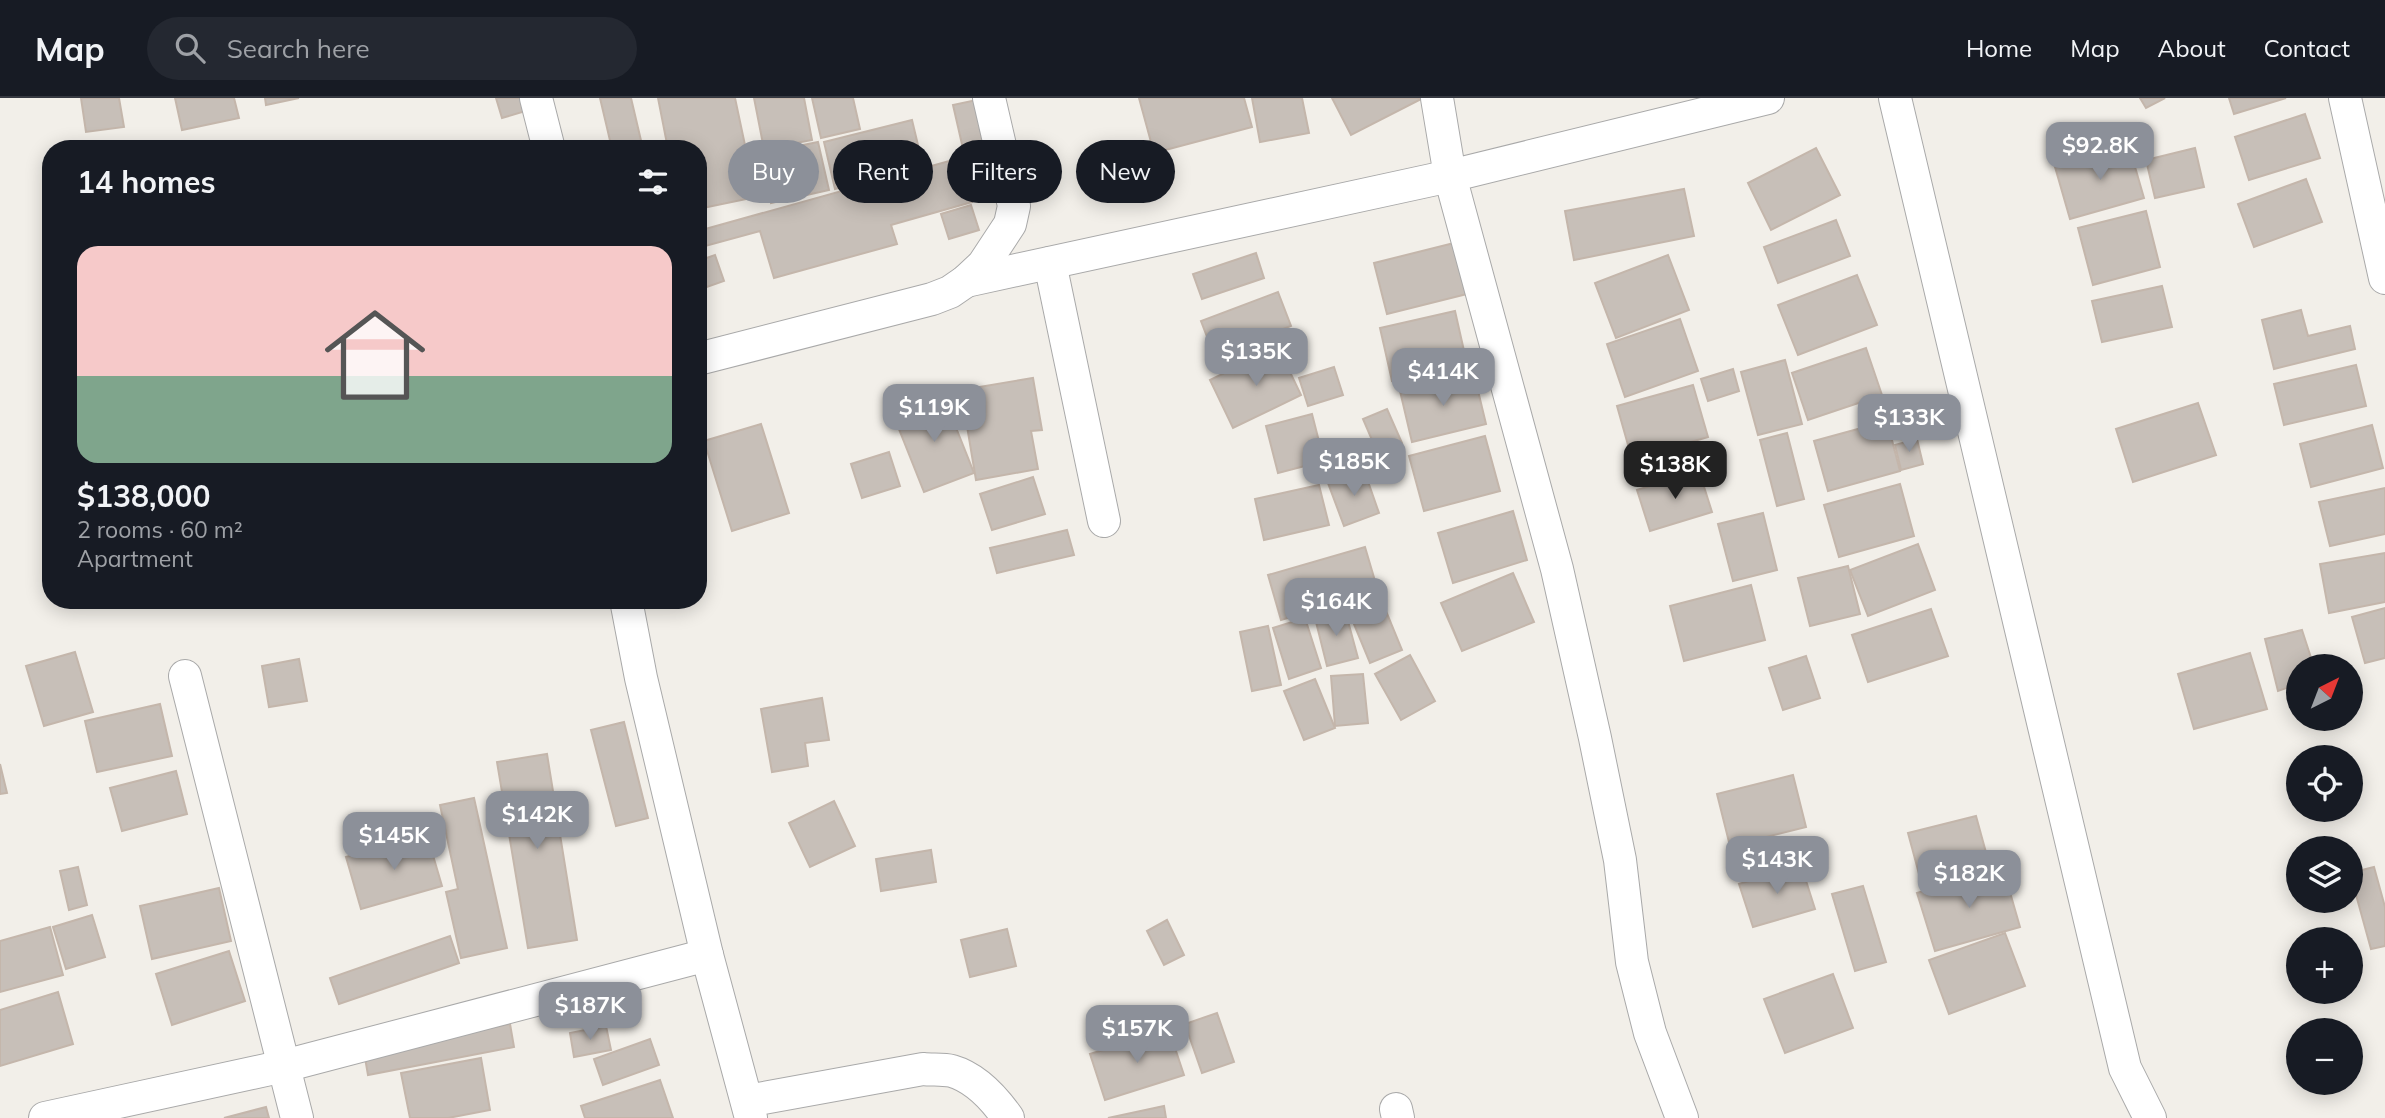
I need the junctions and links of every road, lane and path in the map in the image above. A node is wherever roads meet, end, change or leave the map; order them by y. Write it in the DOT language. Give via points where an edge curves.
graph roads {
  1 [pos="536,98"];
  2 [pos="989,98"];
  3 [pos="1437,98"];
  4 [pos="1768,98"];
  5 [pos="1895,98"];
  6 [pos="2345,98"];
  7 [pos="547,140"];
  8 [pos="1450,176"];
  9 [pos="1050,263"];
  10 [pos="2385,278"];
  11 [pos="966,281"];
  12 [pos="707,357"];
  13 [pos="1104,521"];
  14 [pos="628,609"];
  15 [pos="185,676"];
  16 [pos="707,955"];
  17 [pos="284,1066"];
  18 [pos="749,1110"];
  19 [pos="45,1118"];
  20 [pos="297,1118"];
  21 [pos="1009,1118"];
  22 [pos="1682,1118"];
  23 [pos="2151,1118"];
  1 -- 7 [label="street"];
  2 -- 11 [label="street" via="1014,206 1000,241"];
  3 -- 8 [label="street"];
  4 -- 8 [label="street"];
  5 -- 23 [label="street" via="2125,1068"];
  6 -- 10 [label="street"];
  8 -- 9 [label="street"];
  8 -- 22 [label="street" via="1566,608 1619,860 1632,962 1650,1033"];
  9 -- 11 [label="street"];
  9 -- 13 [label="street"];
  11 -- 12 [label="street" via="932,299"];
  14 -- 16 [label="street"];
  15 -- 17 [label="street"];
  16 -- 17 [label="street"];
  16 -- 18 [label="street"];
  17 -- 19 [label="street"];
  17 -- 20 [label="street"];
  18 -- 21 [label="street" via="923,1069 951,1071 975,1082"];
}
